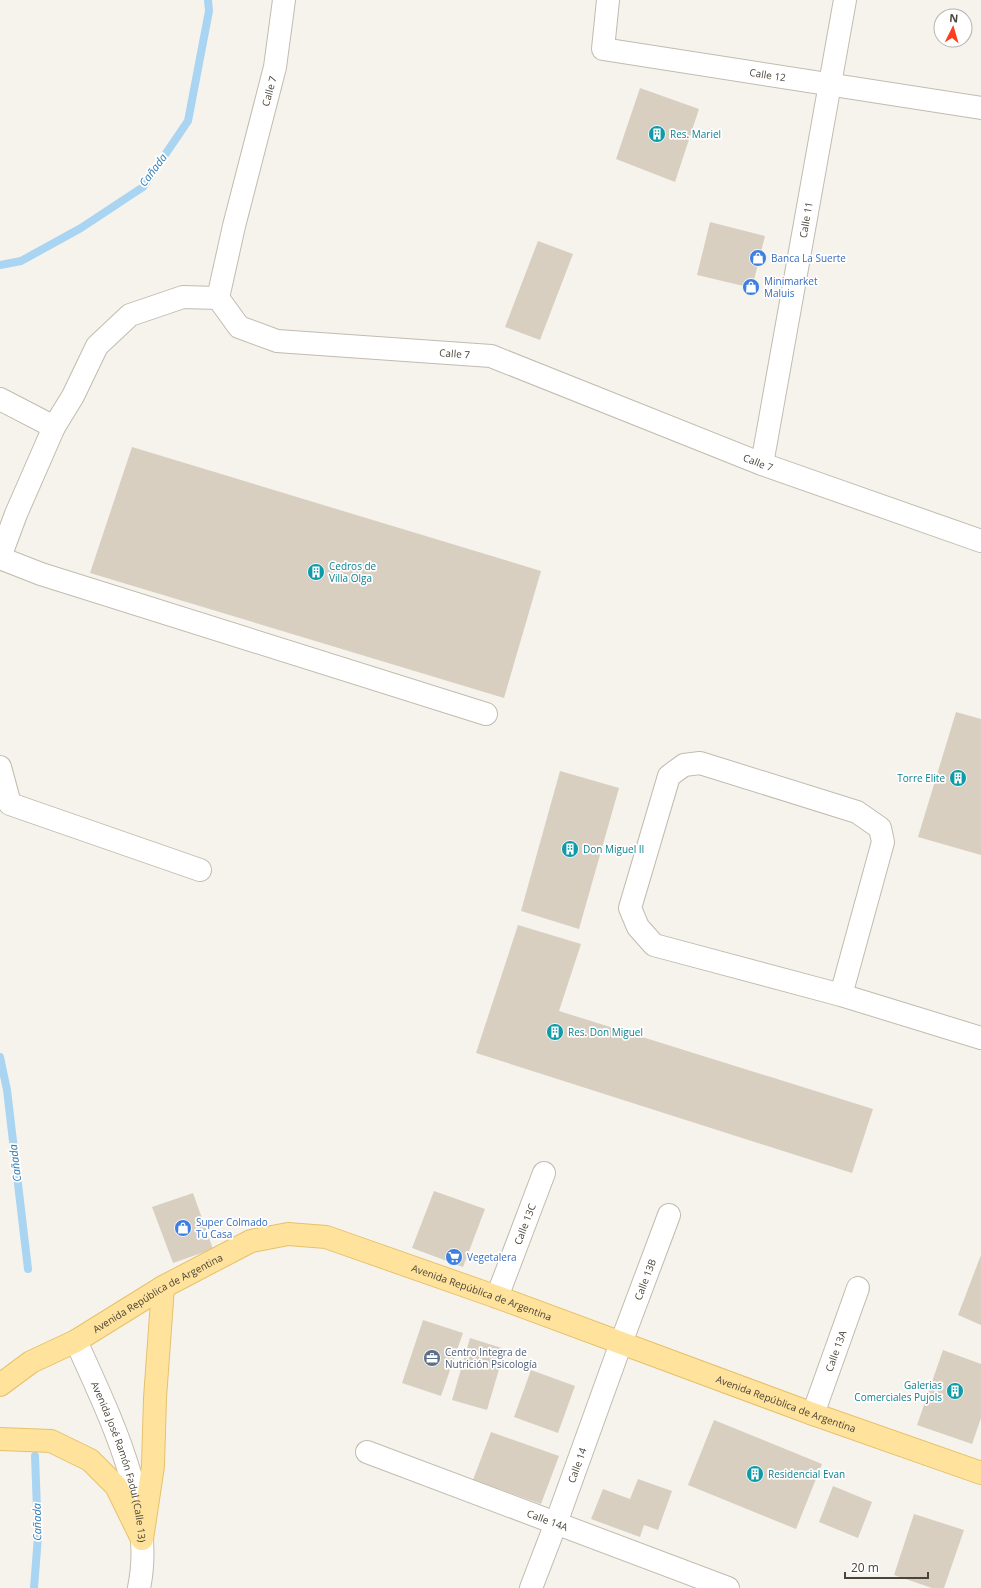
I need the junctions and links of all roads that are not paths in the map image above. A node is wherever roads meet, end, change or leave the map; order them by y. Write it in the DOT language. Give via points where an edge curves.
graph roads {
  1 [pos="284,0"];
  2 [pos="608,0"];
  3 [pos="845,0"];
  4 [pos="830,84"];
  5 [pos="981,108"];
  6 [pos="218,298"];
  7 [pos="0,399"];
  8 [pos="54,427"];
  9 [pos="762,464"];
  10 [pos="981,541"];
  11 [pos="0,558"];
  12 [pos="486,714"];
  13 [pos="0,767"];
  14 [pos="200,870"];
  15 [pos="841,995"];
  16 [pos="981,1038"];
  17 [pos="544,1173"];
  18 [pos="669,1215"];
  19 [pos="163,1287"];
  20 [pos="858,1288"];
  21 [pos="497,1297"];
  22 [pos="76,1340"];
  23 [pos="621,1342"];
  24 [pos="0,1384"];
  25 [pos="813,1414"];
  26 [pos="0,1439"];
  27 [pos="367,1452"];
  28 [pos="981,1473"];
  29 [pos="556,1523"];
  30 [pos="142,1539"];
  31 [pos="139,1588"];
  32 [pos="531,1588"];
  33 [pos="728,1588"];
  1 -- 6 [label="street, Calle 7" via="275,67"];
  2 -- 4 [label="street, Calle 12" via="603,49"];
  3 -- 4 [label="street, Calle 11"];
  4 -- 5 [label="street, Calle 12"];
  4 -- 9 [label="street, Calle 11"];
  6 -- 8 [label="street" via="183,297 130,315 97,346 73,396"];
  6 -- 9 [label="street, Calle 7" via="239,326 277,341 491,356"];
  7 -- 8 [label="street"];
  8 -- 11 [label="street"];
  9 -- 10 [label="street, Calle 7"];
  11 -- 12 [label="street" via="41,574"];
  13 -- 14 [label="street" via="10,804"];
  15 -- 15 [label="street" via="654,945 638,927 630,908 669,776 684,765 700,763 857,812 880,828 883,842"];
  15 -- 16 [label="street"];
  17 -- 21 [label="street, Calle 13C"];
  18 -- 23 [label="street, Calle 13B"];
  19 -- 21 [label="main road, Avenida República de Argentina" via="251,1241 288,1234 326,1237"];
  19 -- 22 [label="main road, Avenida República de Argentina"];
  19 -- 30 [label="main road" via="153,1466"];
  20 -- 25 [label="street, Calle 13A"];
  21 -- 23 [label="main road, Avenida República de Argentina"];
  22 -- 24 [label="main road, Avenida República de Argentina" via="31,1362"];
  22 -- 30 [label="street, Avenida José Ramón Fadul (Calle 13)" via="119,1438 134,1488"];
  23 -- 25 [label="main road, Avenida República de Argentina"];
  23 -- 29 [label="street, Calle 14"];
  25 -- 28 [label="main road, Avenida República de Argentina"];
  26 -- 30 [label="main road" via="51,1441 90,1460 116,1486"];
  27 -- 29 [label="street, Calle 14A"];
  29 -- 32 [label="street, Calle 14"];
  29 -- 33 [label="street, Calle 14A"];
  30 -- 31 [label="street, Avenida José Ramón Fadul (Calle 13)"];
}
